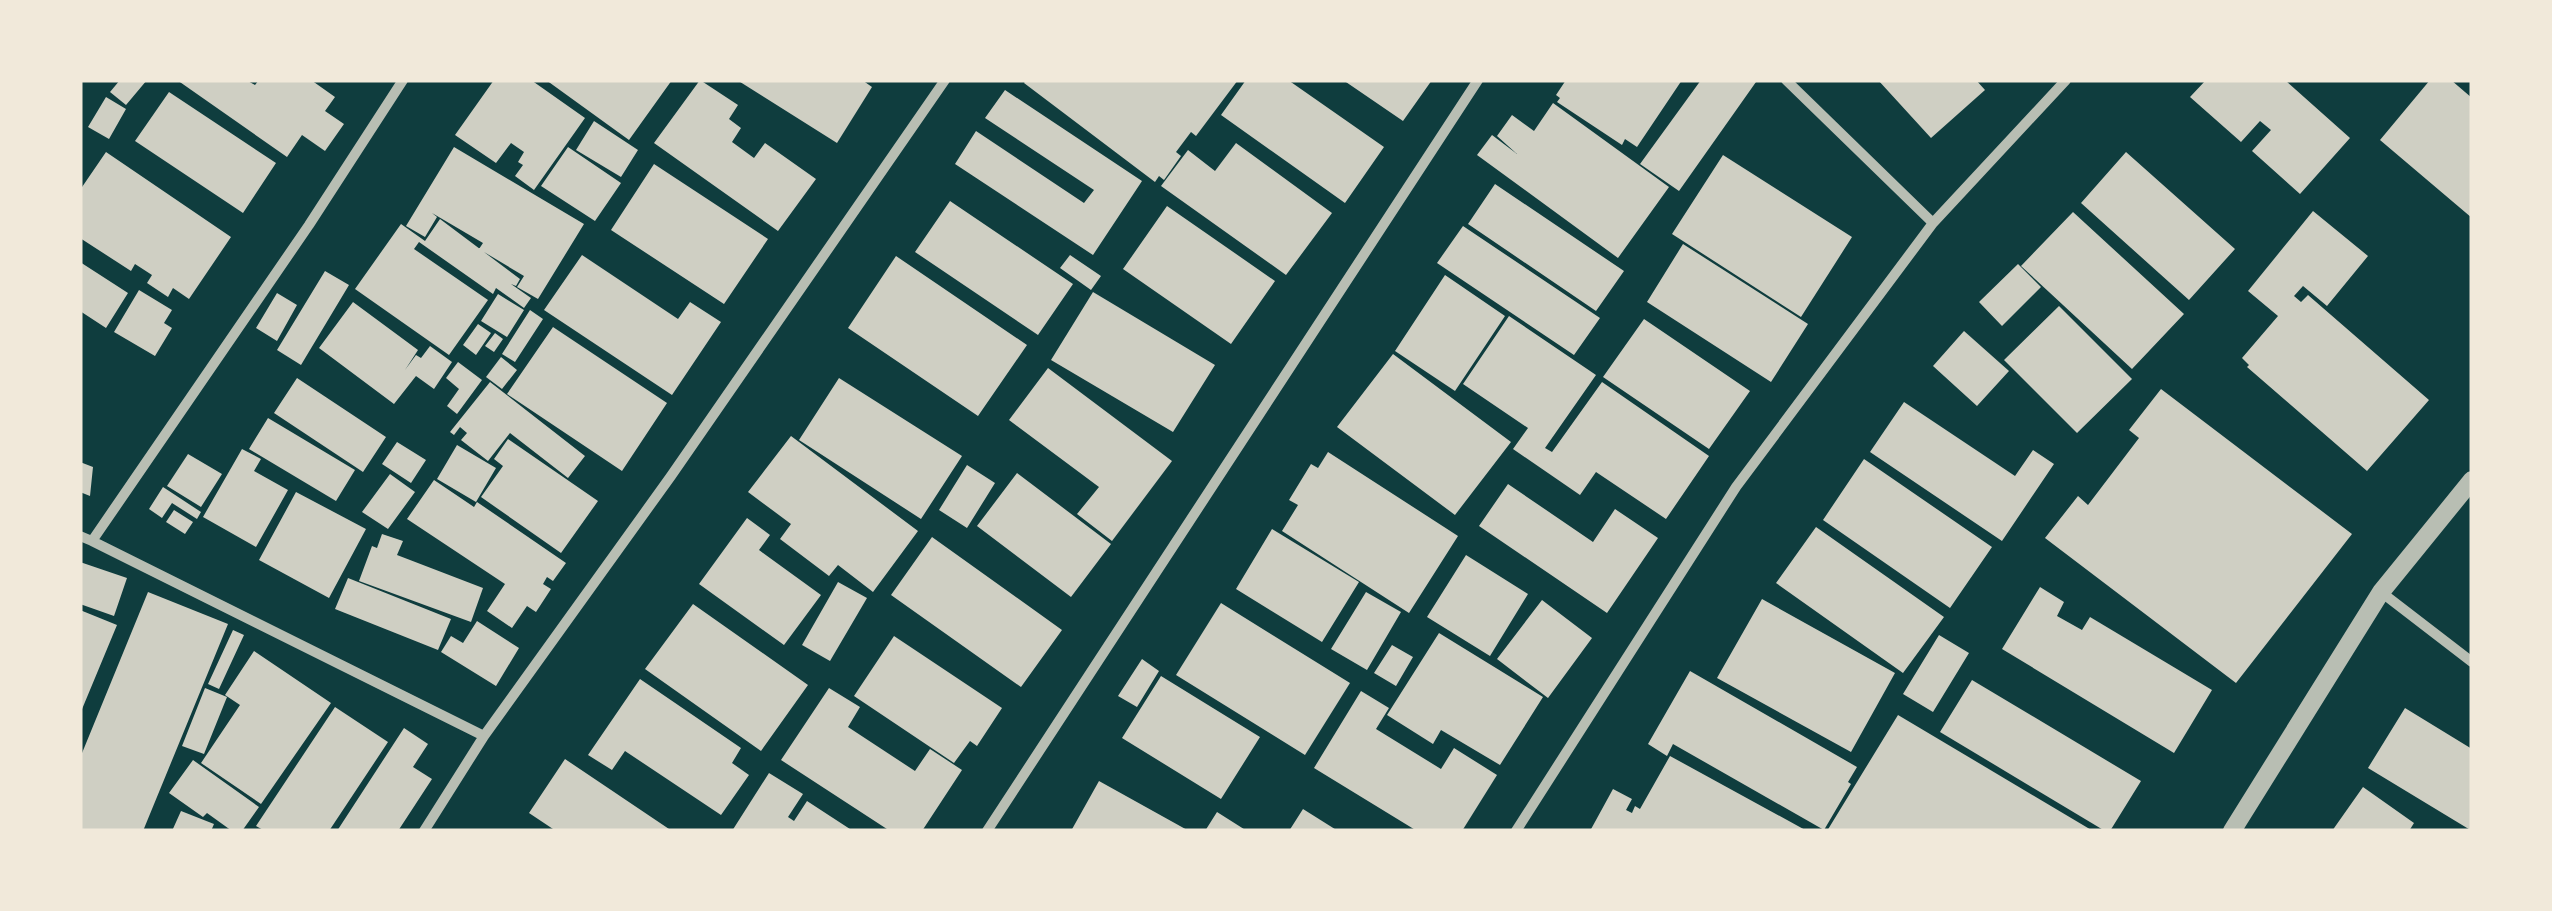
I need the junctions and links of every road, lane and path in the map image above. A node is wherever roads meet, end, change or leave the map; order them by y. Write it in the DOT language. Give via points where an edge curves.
graph roads {
  1 [pos="404,80"];
  2 [pos="945,80"];
  3 [pos="1478,80"];
  4 [pos="1786,80"];
  5 [pos="2066,80"];
  6 [pos="1933,223"];
  7 [pos="2472,480"];
  8 [pos="86,538"];
  9 [pos="2380,592"];
  10 [pos="2472,662"];
  11 [pos="484,736"];
  12 [pos="424,831"];
  13 [pos="987,831"];
  14 [pos="1516,831"];
  15 [pos="2232,831"];
  1 -- 8 [label="street" via="310,225"];
  2 -- 11 [label="street"];
  3 -- 13 [label="street"];
  4 -- 6 [label="street"];
  5 -- 6 [label="street"];
  6 -- 14 [label="street" via="1736,487"];
  7 -- 9 [label="street"];
  8 -- 11 [label="street"];
  9 -- 10 [label="street"];
  9 -- 15 [label="street"];
  11 -- 12 [label="street"];
}
